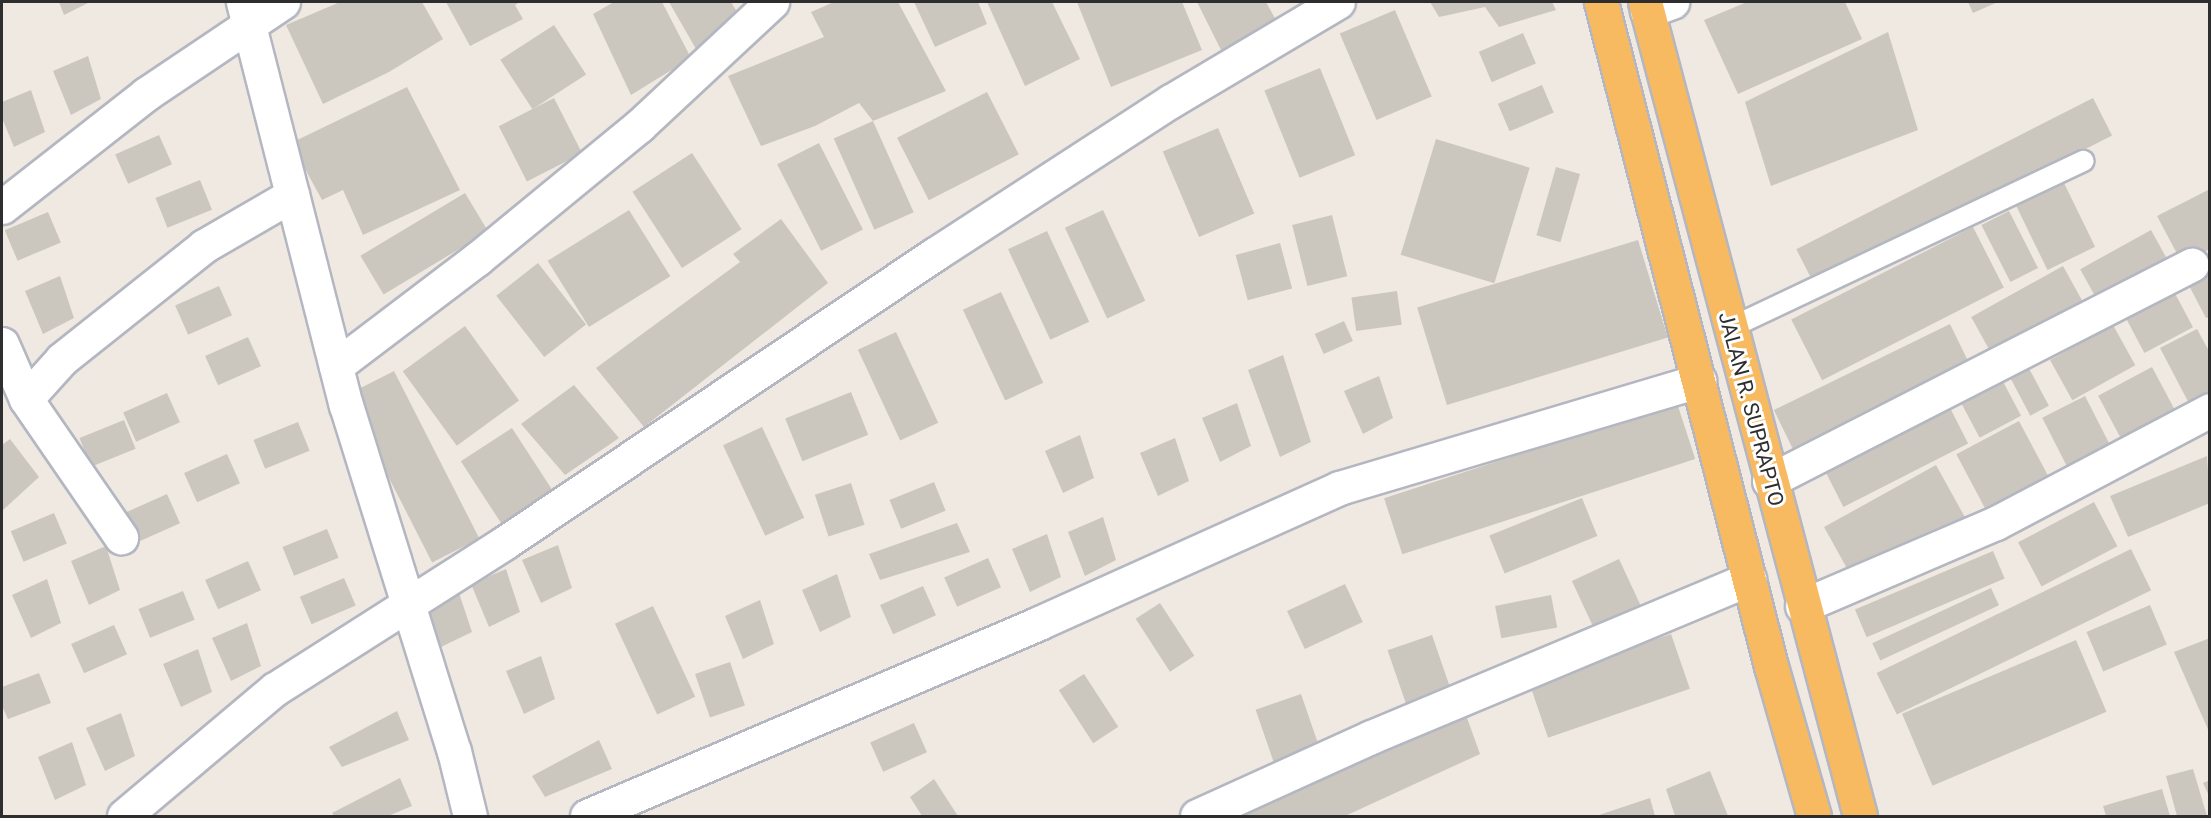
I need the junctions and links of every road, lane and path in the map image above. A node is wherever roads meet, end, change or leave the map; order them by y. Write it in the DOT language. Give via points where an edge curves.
graph roads {
  1 [pos="284,2"];
  2 [pos="772,2"];
  3 [pos="1338,2"];
  4 [pos="1602,2"];
  5 [pos="1655,5"];
  6 [pos="246,12"];
  7 [pos="2083,161"];
  8 [pos="292,195"];
  9 [pos="2,207"];
  10 [pos="2192,265"];
  11 [pos="1730,328"];
  12 [pos="2,344"];
  13 [pos="336,366"];
  14 [pos="1699,381"];
  15 [pos="26,399"];
  16 [pos="2210,410"];
  17 [pos="1769,481"];
  18 [pos="121,537"];
  19 [pos="1749,579"];
  20 [pos="407,603"];
  21 [pos="1802,606"];
  22 [pos="1814,651"];
  23 [pos="1771,666"];
  24 [pos="124,816"];
  25 [pos="470,816"];
  26 [pos="587,816"];
  27 [pos="1197,816"];
  28 [pos="1814,816"];
  29 [pos="1860,816"];
  1 -- 6 [label="street"];
  2 -- 13 [label="street" via="639,126 477,259"];
  3 -- 20 [label="street" via="1152,114 720,396 504,543"];
  4 -- 14 [label="highway, JALAN R. SUPRAPTO"];
  5 -- 11 [label="highway, JALAN R. SUPRAPTO"];
  6 -- 8 [label="street"];
  6 -- 9 [label="street"];
  7 -- 11 [label="lane"];
  8 -- 13 [label="street"];
  8 -- 15 [label="street" via="204,246 62,359"];
  10 -- 17 [label="street"];
  11 -- 17 [label="highway, JALAN R. SUPRAPTO"];
  12 -- 15 [label="street"];
  13 -- 20 [label="street"];
  14 -- 19 [label="highway, JALAN R. SUPRAPTO"];
  14 -- 26 [label="street" via="1339,488 1039,623"];
  15 -- 18 [label="street"];
  16 -- 21 [label="street" via="1996,523"];
  17 -- 21 [label="highway, JALAN R. SUPRAPTO"];
  19 -- 23 [label="highway, JALAN R. SUPRAPTO"];
  19 -- 27 [label="street" via="1371,737"];
  20 -- 24 [label="street" via="275,690"];
  20 -- 25 [label="street" via="454,751"];
  21 -- 22 [label="highway, JALAN R. SUPRAPTO"];
  22 -- 23 [label="highway"];
  22 -- 29 [label="highway, JALAN R. SUPRAPTO"];
  23 -- 28 [label="highway, JALAN R. SUPRAPTO"];
}
